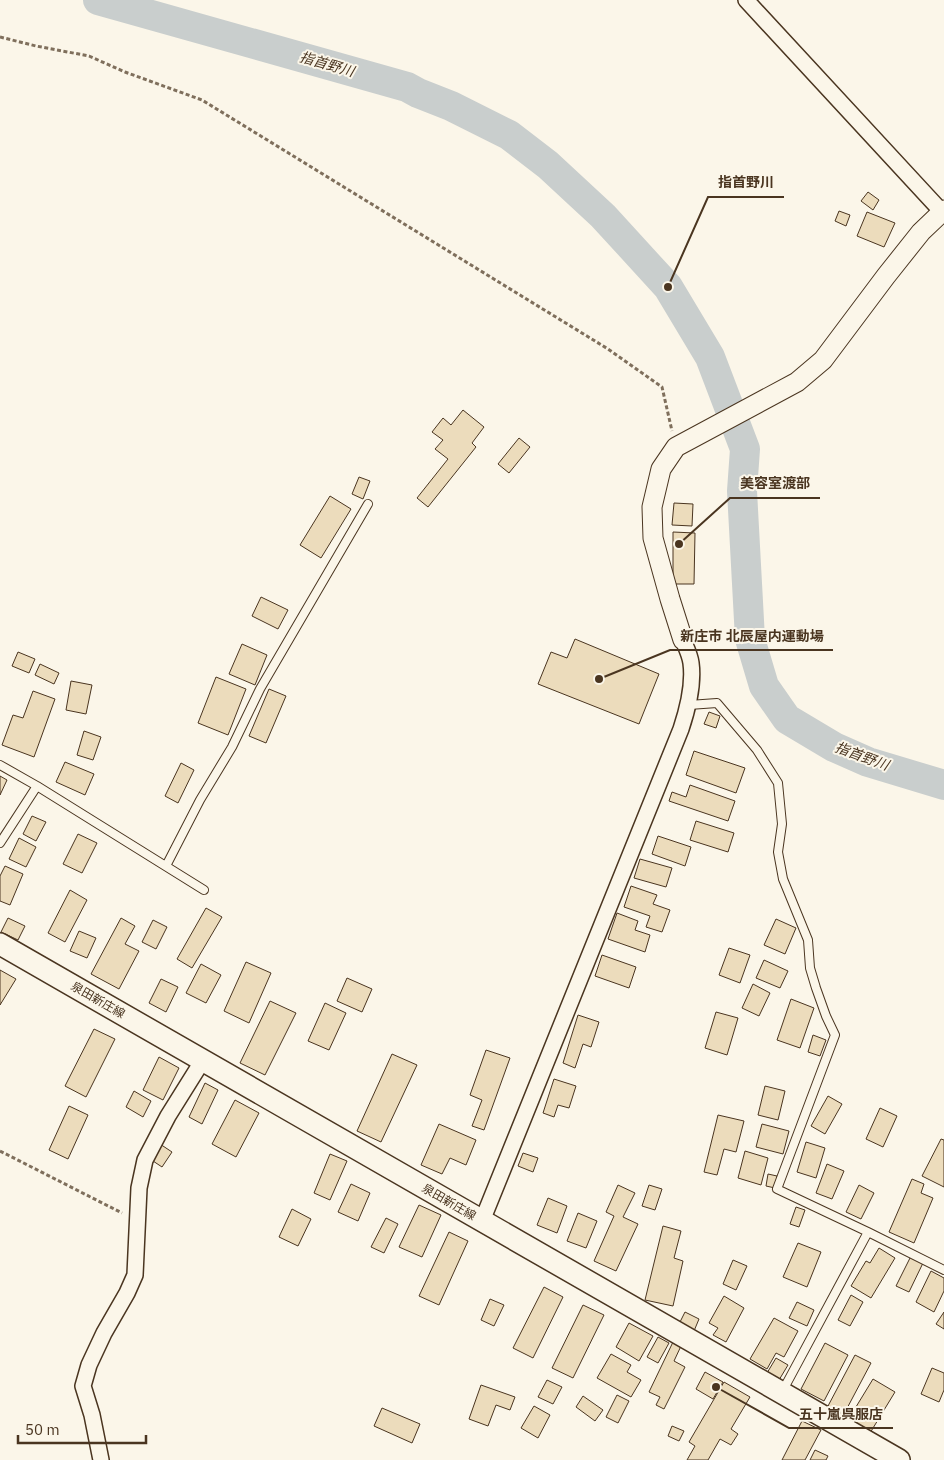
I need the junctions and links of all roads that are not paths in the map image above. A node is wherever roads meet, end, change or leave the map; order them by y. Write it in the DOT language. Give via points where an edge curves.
graph roads {
  1 [pos="746,0"];
  2 [pos="943,211"];
  3 [pos="368,504"];
  4 [pos="683,640"];
  5 [pos="689,705"];
  6 [pos="0,765"];
  7 [pos="37,786"];
  8 [pos="0,843"];
  9 [pos="166,866"];
  10 [pos="204,890"];
  11 [pos="0,944"];
  12 [pos="203,1060"];
  13 [pos="482,1221"];
  14 [pos="868,1232"];
  15 [pos="944,1270"];
  16 [pos="782,1393"];
  17 [pos="100,1460"];
  18 [pos="898,1460"];
  1 -- 2 [label="street"];
  2 -- 4 [label="street" via="921,232 824,360 797,382 676,447 661,469 652,507 653,538"];
  3 -- 9 [label="lane" via="260,689"];
  4 -- 5 [label="street" via="691,662"];
  5 -- 13 [label="street"];
  5 -- 14 [label="lane" via="717,703 757,750 778,783 782,824 778,852 783,879 808,940 810,968 835,1035 777,1189"];
  6 -- 7 [label="lane"];
  7 -- 8 [label="lane"];
  7 -- 9 [label="lane"];
  9 -- 10 [label="lane"];
  11 -- 12 [label="main road, 泉田新庄線"];
  12 -- 13 [label="main road, 泉田新庄線"];
  12 -- 17 [label="street" via="144,1160 139,1188 135,1275 104,1333 83,1386"];
  13 -- 16 [label="main road, 泉田新庄線"];
  14 -- 15 [label="lane"];
  14 -- 16 [label="lane"];
  16 -- 18 [label="main road, 泉田新庄線"];
}
